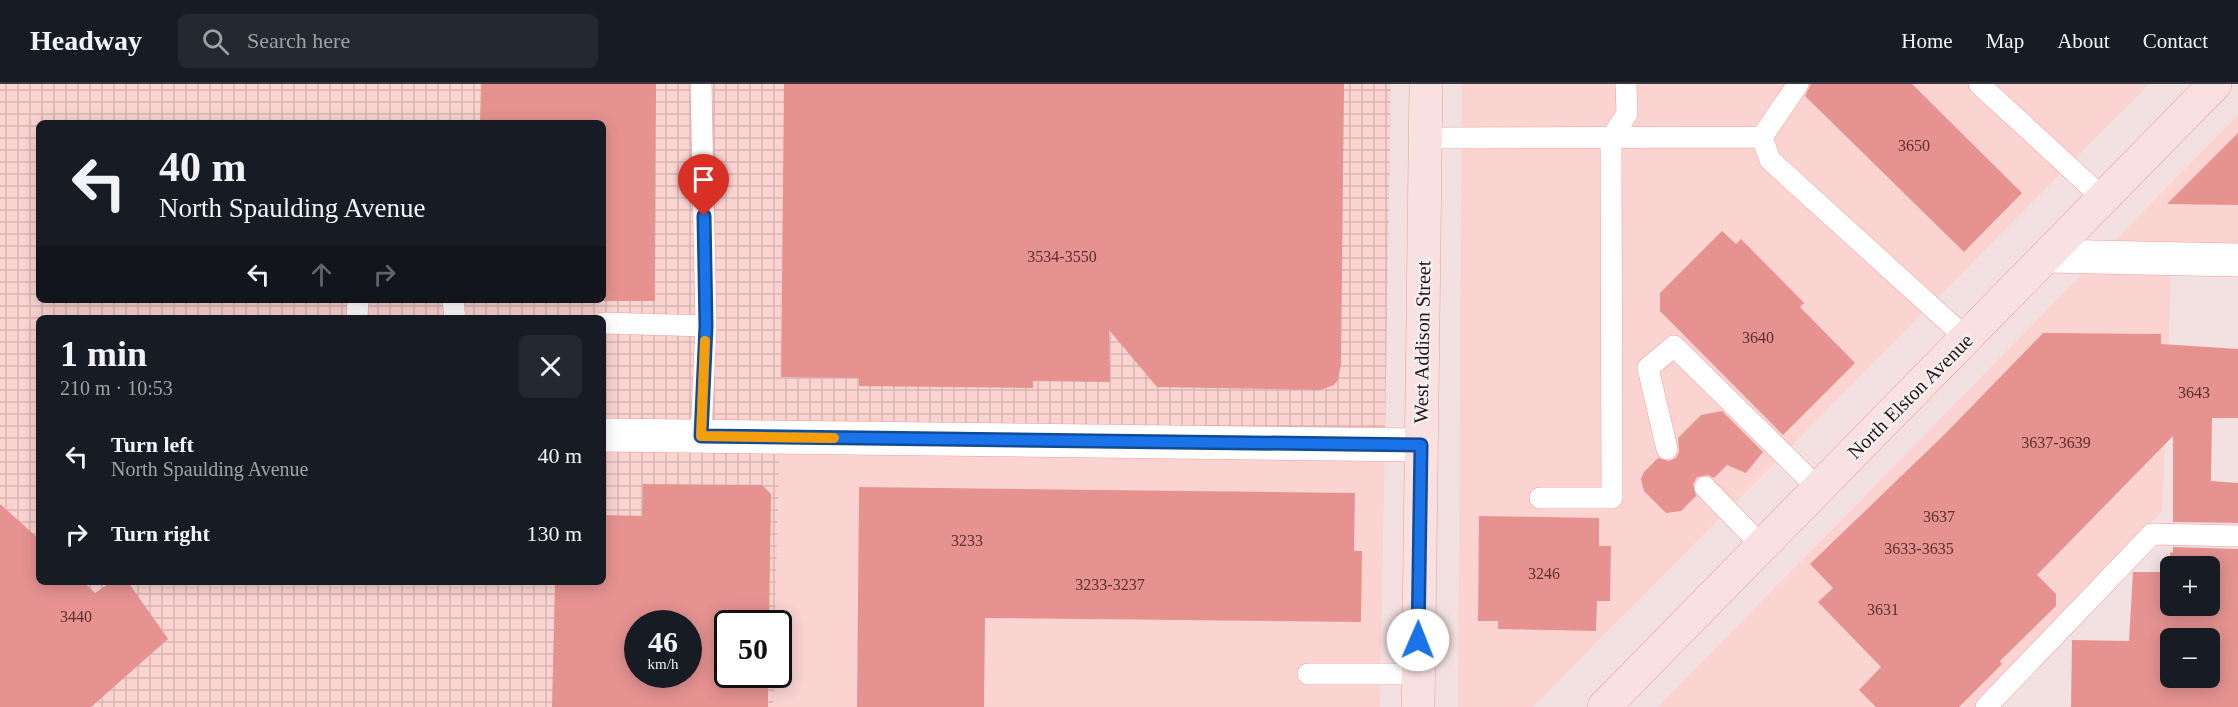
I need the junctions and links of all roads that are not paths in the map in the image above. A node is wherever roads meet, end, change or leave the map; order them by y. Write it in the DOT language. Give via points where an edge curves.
graph roads {
  1 [pos="701,84"];
  2 [pos="1426,84"];
  3 [pos="1626,84"];
  4 [pos="1797,84"];
  5 [pos="1979,84"];
  6 [pos="2215,84"];
  7 [pos="1762,137"];
  8 [pos="1426,138"];
  9 [pos="1611,138"];
  10 [pos="2104,199"];
  11 [pos="2048,256"];
  12 [pos="2238,260"];
  13 [pos="606,323"];
  14 [pos="706,326"];
  15 [pos="1966,338"];
  16 [pos="606,435"];
  17 [pos="701,436"];
  18 [pos="1421,445"];
  19 [pos="1667,449"];
  20 [pos="1705,487"];
  21 [pos="1819,489"];
  22 [pos="1540,498"];
  23 [pos="2238,536"];
  24 [pos="1762,546"];
  25 [pos="1308,674"];
  26 [pos="1418,674"];
  27 [pos="1418,707"];
  28 [pos="1604,707"];
  29 [pos="1986,707"];
  1 -- 14 [label="lane"];
  2 -- 8 [label="main road, West Addison Street"];
  3 -- 9 [label="lane" via="1627,114"];
  4 -- 7 [label="lane"];
  5 -- 10 [label="lane"];
  6 -- 10 [label="main road, North Elston Avenue"];
  7 -- 9 [label="lane"];
  7 -- 15 [label="lane" via="1770,160"];
  8 -- 9 [label="lane"];
  8 -- 18 [label="main road, West Addison Street"];
  9 -- 22 [label="lane" via="1612,498"];
  10 -- 11 [label="main road, North Elston Avenue"];
  11 -- 12 [label="street"];
  11 -- 15 [label="main road, North Elston Avenue"];
  13 -- 14 [label="lane"];
  14 -- 17 [label="lane"];
  15 -- 21 [label="main road, North Elston Avenue"];
  16 -- 17 [label="street"];
  17 -- 18 [label="street"];
  18 -- 26 [label="main road, West Addison Street"];
  19 -- 21 [label="lane" via="1648,368 1674,346"];
  20 -- 24 [label="lane"];
  21 -- 24 [label="main road, North Elston Avenue"];
  23 -- 29 [label="lane" via="2152,534"];
  24 -- 28 [label="main road, North Elston Avenue"];
  25 -- 26 [label="lane"];
  26 -- 27 [label="main road, West Addison Street"];
}
